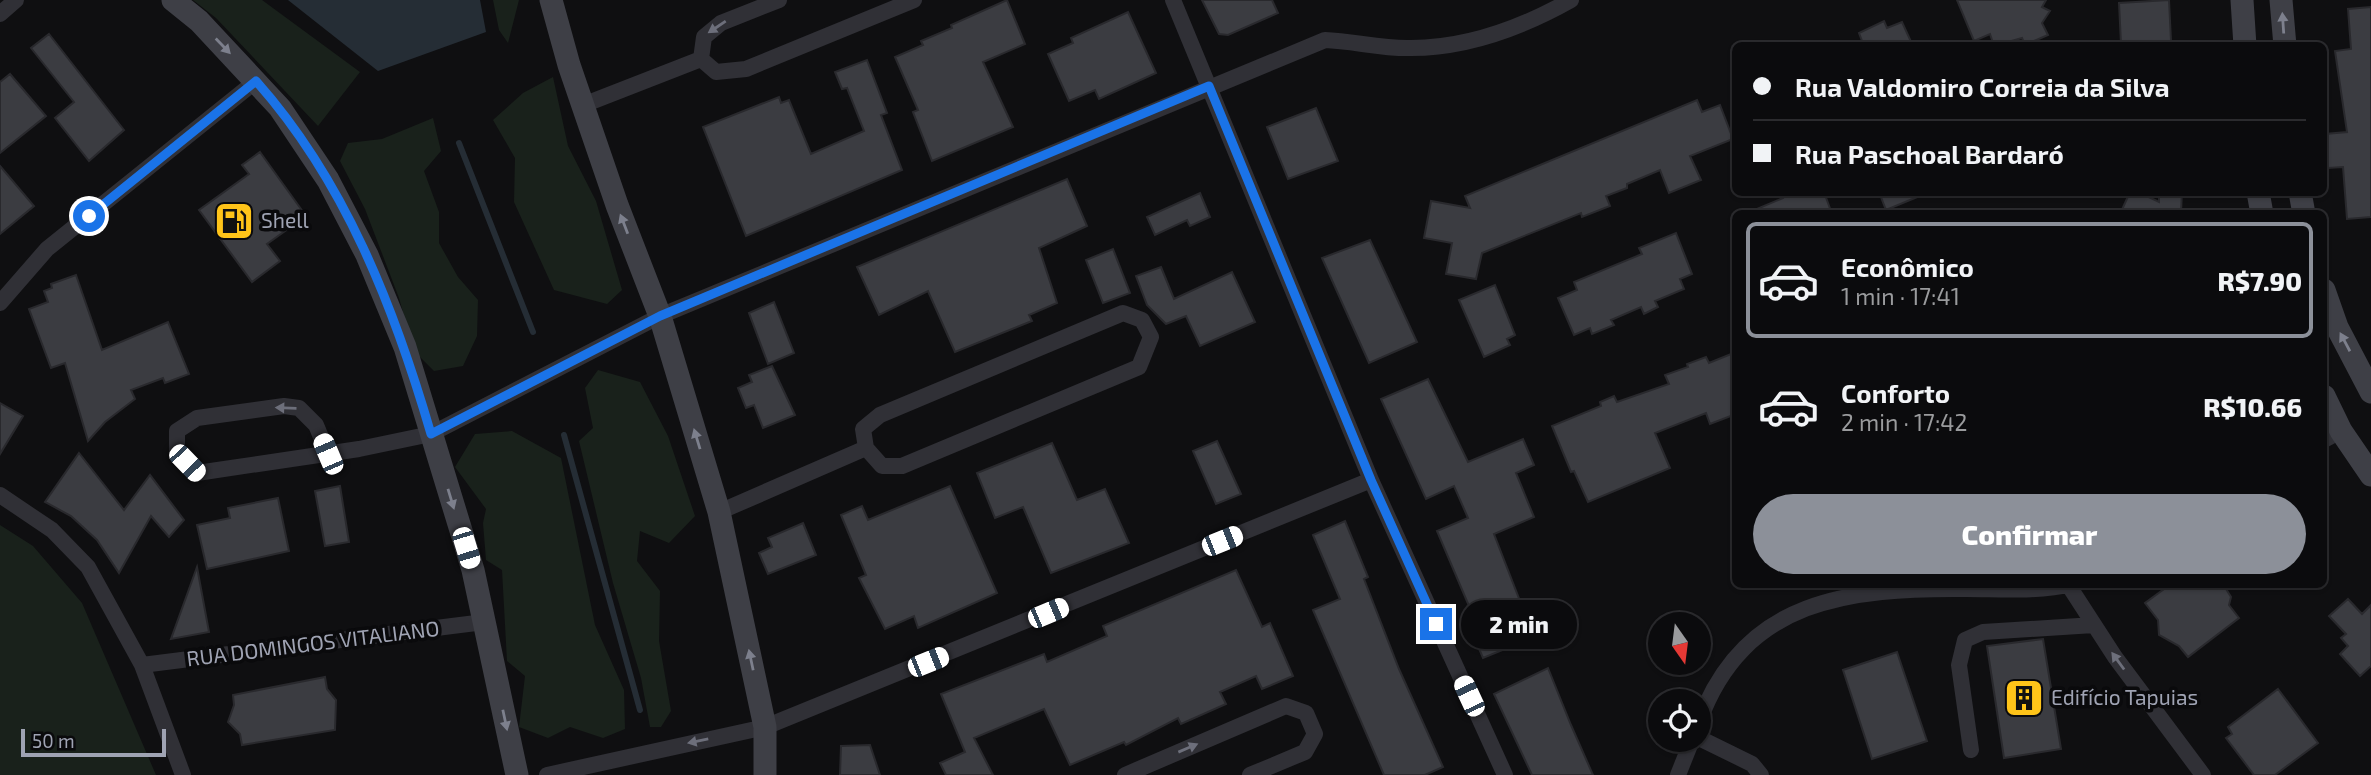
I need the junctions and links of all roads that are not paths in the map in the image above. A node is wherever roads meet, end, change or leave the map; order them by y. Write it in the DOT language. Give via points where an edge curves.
graph roads {
  1 [pos="16,0"];
  2 [pos="173,0"];
  3 [pos="551,0"];
  4 [pos="779,0"];
  5 [pos="914,0"];
  6 [pos="1173,0"];
  7 [pos="1571,0"];
  8 [pos="2242,0"];
  9 [pos="2281,0"];
  10 [pos="0,13"];
  11 [pos="2245,42"];
  12 [pos="2285,42"];
  13 [pos="701,59"];
  14 [pos="256,81"];
  15 [pos="1209,86"];
  16 [pos="583,105"];
  17 [pos="2327,299"];
  18 [pos="0,303"];
  19 [pos="660,316"];
  20 [pos="2371,392"];
  21 [pos="2327,411"];
  22 [pos="431,434"];
  23 [pos="2332,436"];
  24 [pos="866,448"];
  25 [pos="328,454"];
  26 [pos="2371,475"];
  27 [pos="1371,480"];
  28 [pos="0,495"];
  29 [pos="719,512"];
  30 [pos="1951,588"];
  31 [pos="2073,588"];
  32 [pos="484,622"];
  33 [pos="2094,625"];
  34 [pos="142,665"];
  35 [pos="1711,692"];
  36 [pos="765,727"];
  37 [pos="1711,744"];
  38 [pos="1971,750"];
  39 [pos="1687,752"];
  40 [pos="183,775"];
  41 [pos="517,775"];
  42 [pos="547,775"];
  43 [pos="765,775"];
  44 [pos="1125,775"];
  45 [pos="1250,775"];
  46 [pos="1505,775"];
  47 [pos="1678,775"];
  48 [pos="1761,775"];
  49 [pos="2203,775"];
  1 -- 10 [label="street"];
  2 -- 14 [label="main road, one-way"];
  3 -- 16 [label="main road"];
  4 -- 13 [label="street, one-way" via="721,23 704,37"];
  5 -- 13 [label="street" via="746,69 716,72"];
  6 -- 15 [label="street"];
  7 -- 15 [label="street" via="1521,26 1464,41 1411,48 1325,40"];
  8 -- 11 [label="main road"];
  12 -- 9 [label="main road, one-way"];
  13 -- 16 [label="street"];
  14 -- 18 [label="street" via="47,249"];
  14 -- 22 [label="main road" via="280,108 328,180 367,254 405,347"];
  15 -- 19 [label="street"];
  15 -- 27 [label="street"];
  19 -- 16 [label="main road, one-way"];
  20 -- 17 [label="main road, one-way"];
  19 -- 22 [label="street"];
  29 -- 19 [label="main road, one-way"];
  21 -- 23 [label="main road"];
  22 -- 25 [label="street"];
  22 -- 32 [label="main road, one-way" via="473,570"];
  23 -- 26 [label="main road"];
  24 -- 24 [label="street" via="883,466 902,466 1139,367 1151,337 1142,320 1123,313 880,415 863,429"];
  24 -- 29 [label="street"];
  25 -- 25 [label="street, one-way" via="316,425 299,408 197,418 177,430 177,453 197,473"];
  27 -- 36 [label="street"];
  27 -- 46 [label="street"];
  28 -- 34 [label="street" via="52,530 88,567"];
  36 -- 29 [label="main road, one-way"];
  30 -- 35 [label="street" via="1818,602 1761,632 1727,665"];
  31 -- 33 [label="street"];
  32 -- 34 [label="street, RUA DOMINGOS VITALIANO"];
  32 -- 41 [label="main road, one-way"];
  33 -- 38 [label="street" via="1983,632 1965,640 1959,665"];
  49 -- 33 [label="street, one-way"];
  34 -- 40 [label="street"];
  36 -- 42 [label="street, one-way"];
  36 -- 43 [label="main road"];
  37 -- 48 [label="street" via="1752,764"];
  39 -- 47 [label="street"];
  44 -- 45 [label="street, one-way" via="1286,706 1307,713 1315,734 1305,752"];
}
